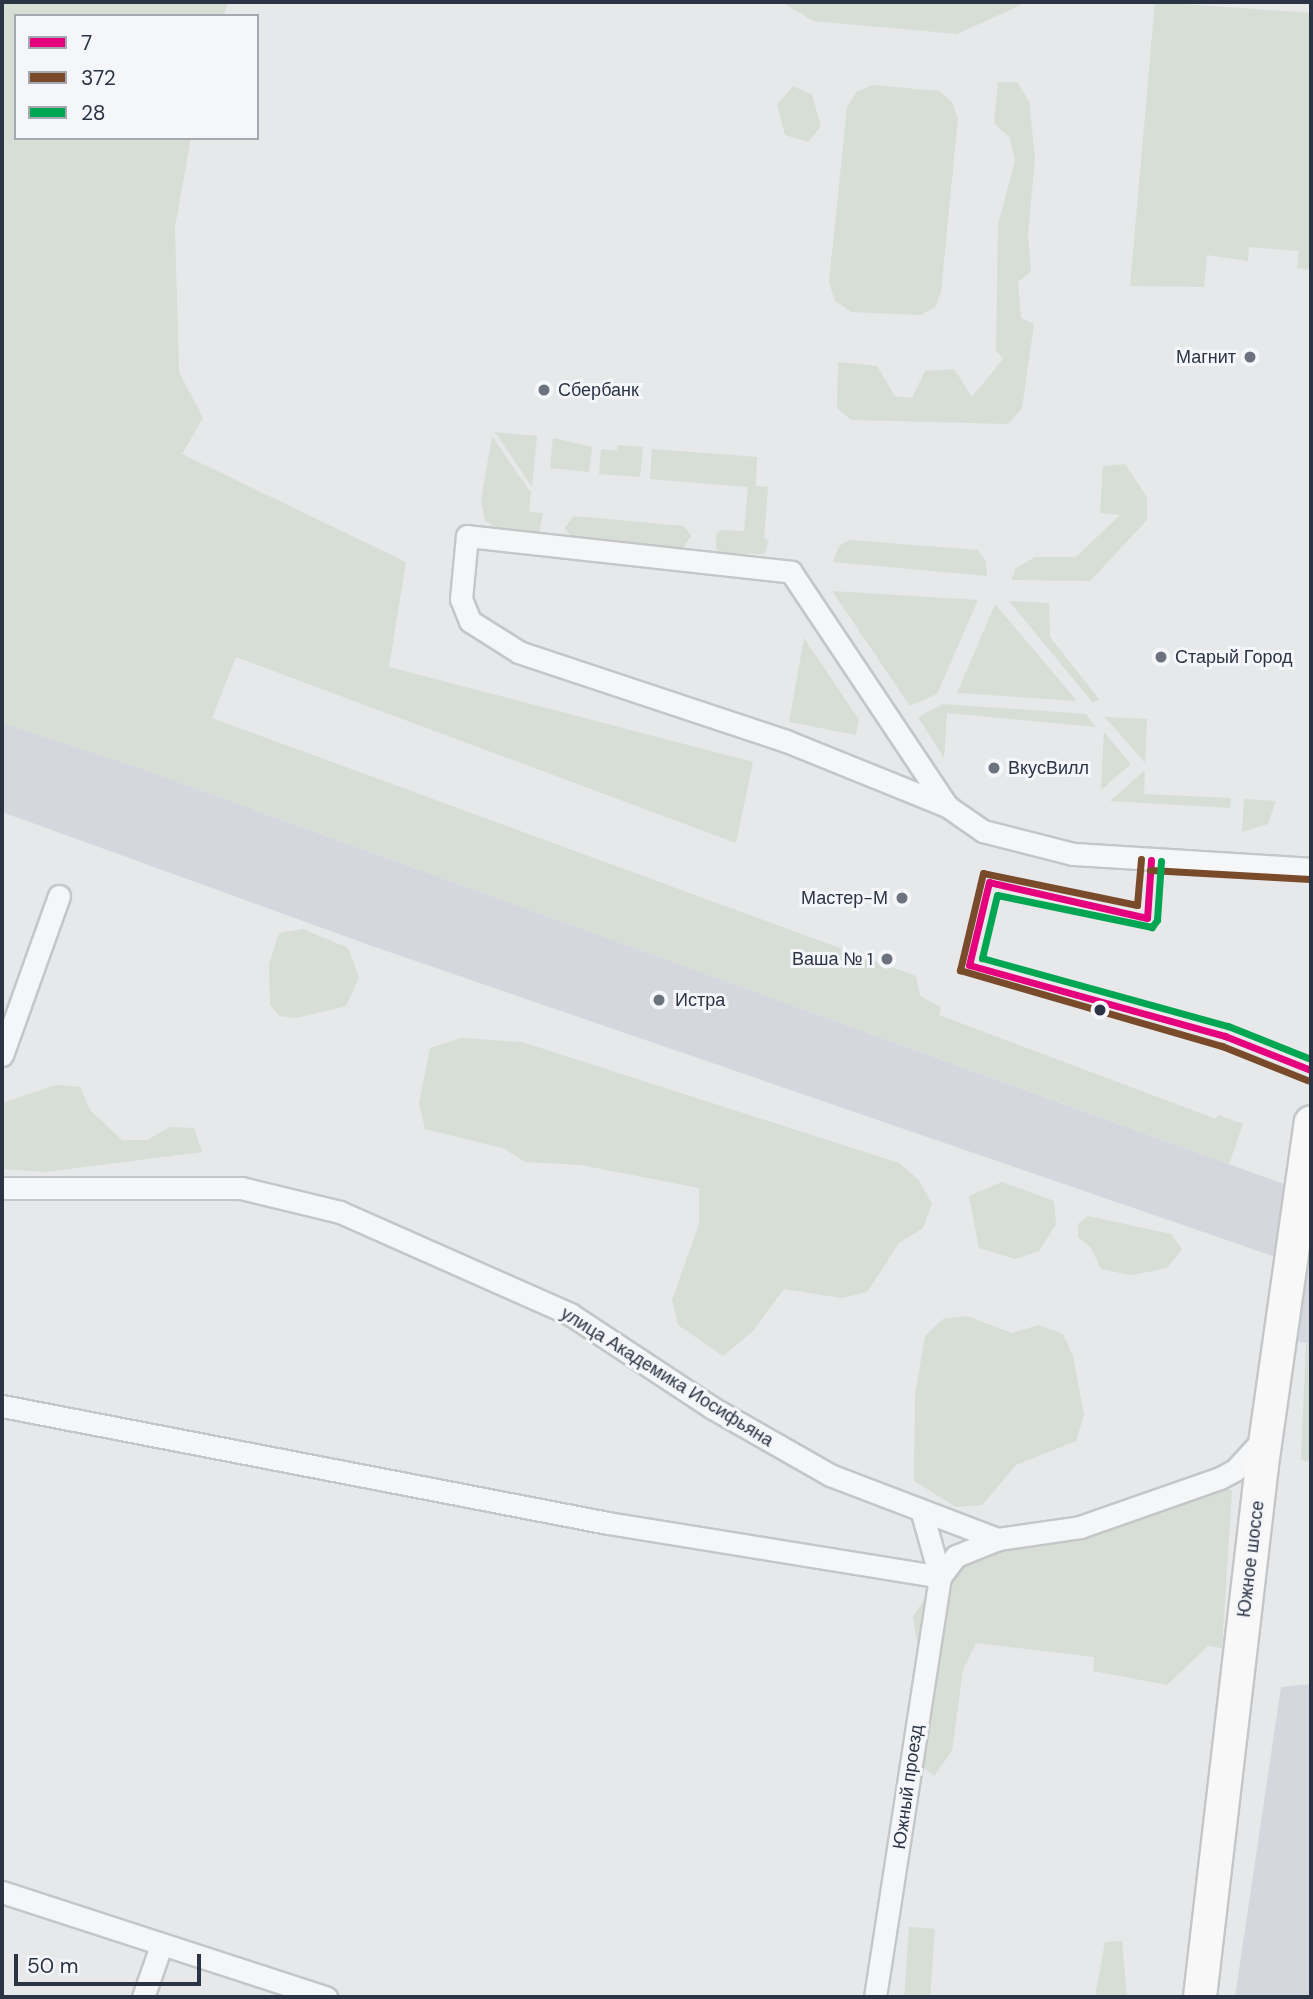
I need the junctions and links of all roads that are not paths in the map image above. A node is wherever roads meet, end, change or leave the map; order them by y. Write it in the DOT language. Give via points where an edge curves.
graph roads {
  1 [pos="947,806"];
  2 [pos="1311,869"];
  3 [pos="59,896"];
  4 [pos="2,1055"];
  5 [pos="1311,1122"];
  6 [pos="2,1188"];
  7 [pos="2,1406"];
  8 [pos="1266,1435"];
  9 [pos="922,1513"];
  10 [pos="998,1539"];
  11 [pos="940,1577"];
  12 [pos="2,1892"];
  13 [pos="161,1946"];
  14 [pos="143,1997"];
  15 [pos="326,1997"];
  16 [pos="875,1997"];
  17 [pos="1200,1997"];
  1 -- 1 [label="street" via="791,572 467,536 461,600 470,621 519,652 786,741"];
  1 -- 2 [label="street" via="983,831 1073,854"];
  3 -- 4 [label="street"];
  5 -- 8 [label="main road, Южное шоссе"];
  6 -- 9 [label="street, улица Академика Иосифьяна" via="241,1188 340,1212 570,1314 711,1408 830,1475"];
  7 -- 11 [label="street" via="608,1523"];
  8 -- 10 [label="street, улица Академика Иосифьяна" via="1235,1470 1220,1479 1080,1527"];
  8 -- 17 [label="main road, Южное шоссе"];
  9 -- 10 [label="street, улица Академика Иосифьяна"];
  9 -- 11 [label="street"];
  10 -- 11 [label="street" via="956,1556"];
  11 -- 16 [label="street, Южный проезд"];
  12 -- 13 [label="street"];
  13 -- 14 [label="street"];
  13 -- 15 [label="street"];
}
